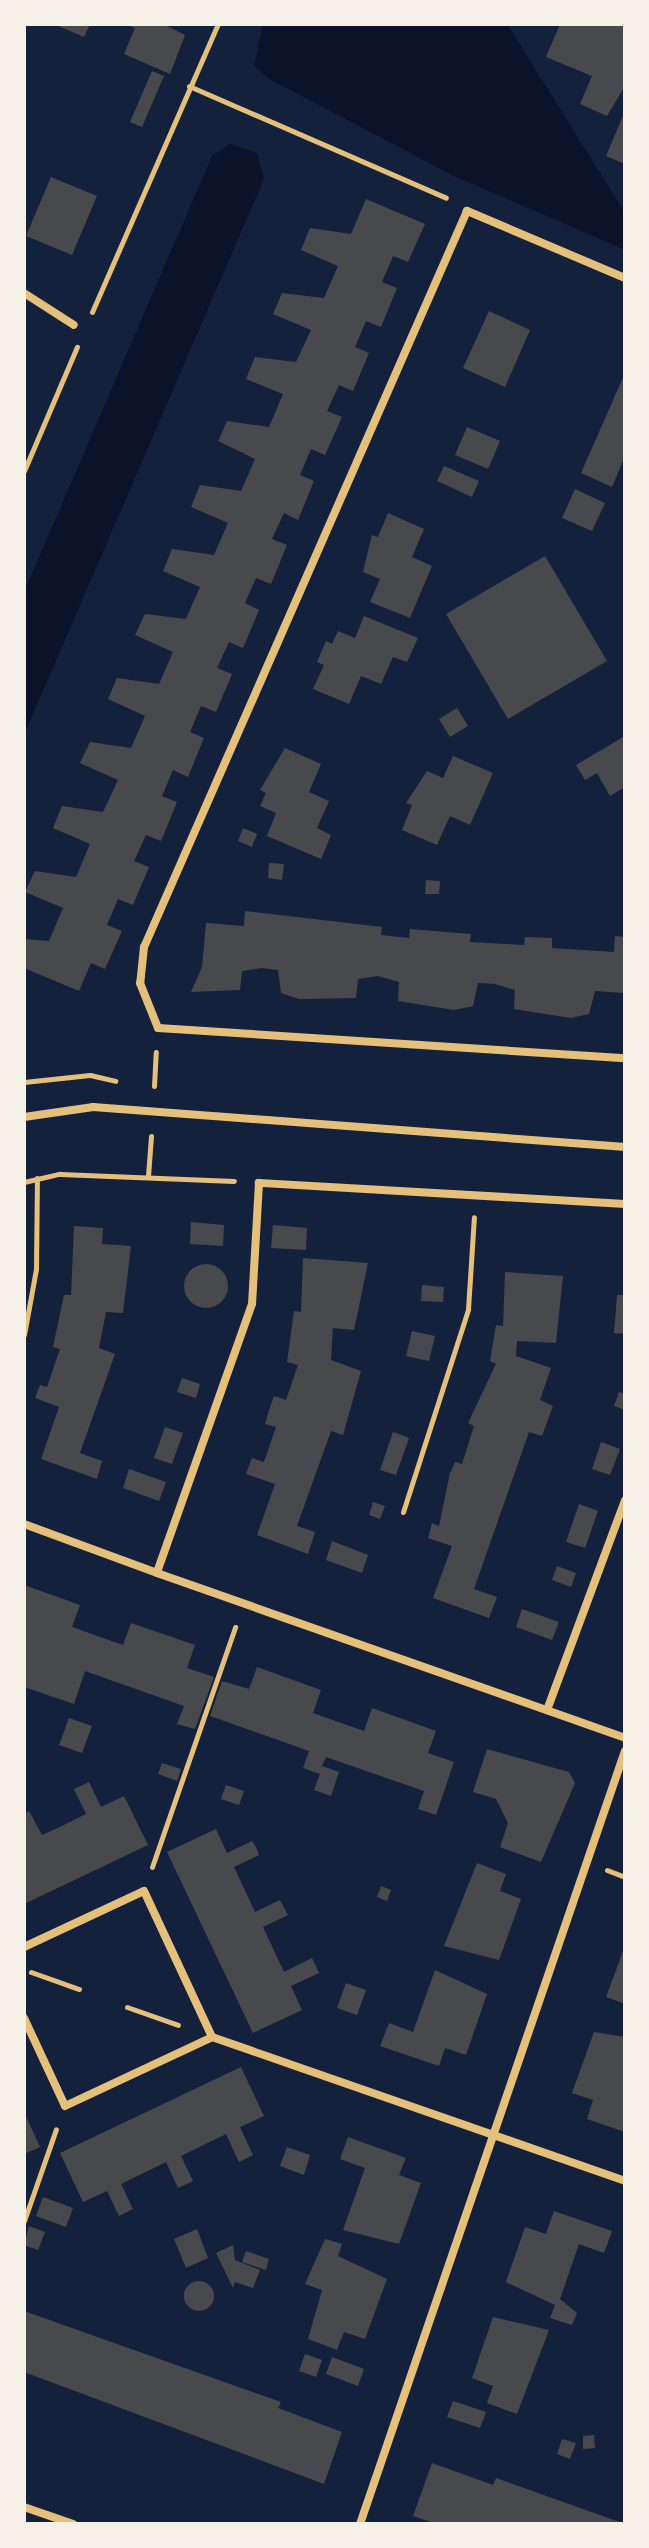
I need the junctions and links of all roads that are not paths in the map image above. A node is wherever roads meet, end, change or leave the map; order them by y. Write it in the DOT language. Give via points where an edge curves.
graph roads {
  1 [pos="625,278"];
  2 [pos="24,293"];
  3 [pos="74,325"];
  4 [pos="625,1058"];
  5 [pos="24,1117"];
  6 [pos="625,1147"];
  7 [pos="625,1204"];
  8 [pos="625,1500"];
  9 [pos="24,1524"];
  10 [pos="157,1573"];
  11 [pos="547,1710"];
  12 [pos="625,1738"];
  13 [pos="625,1751"];
  14 [pos="24,1947"];
  15 [pos="24,2018"];
  16 [pos="212,2037"];
  17 [pos="496,2136"];
  18 [pos="625,2181"];
  19 [pos="24,2507"];
  20 [pos="73,2524"];
  21 [pos="360,2524"];
  1 -- 4 [label="street" via="467,211 144,947 140,983 158,1028"];
  2 -- 3 [label="street"];
  5 -- 6 [label="street" via="93,1107"];
  7 -- 10 [label="street" via="259,1183 252,1304"];
  8 -- 11 [label="street"];
  9 -- 10 [label="street"];
  10 -- 11 [label="street"];
  11 -- 12 [label="street"];
  13 -- 17 [label="street"];
  14 -- 16 [label="street" via="144,1891"];
  15 -- 16 [label="street" via="65,2106"];
  16 -- 17 [label="street"];
  17 -- 18 [label="street"];
  17 -- 21 [label="street"];
  19 -- 20 [label="street"];
}
